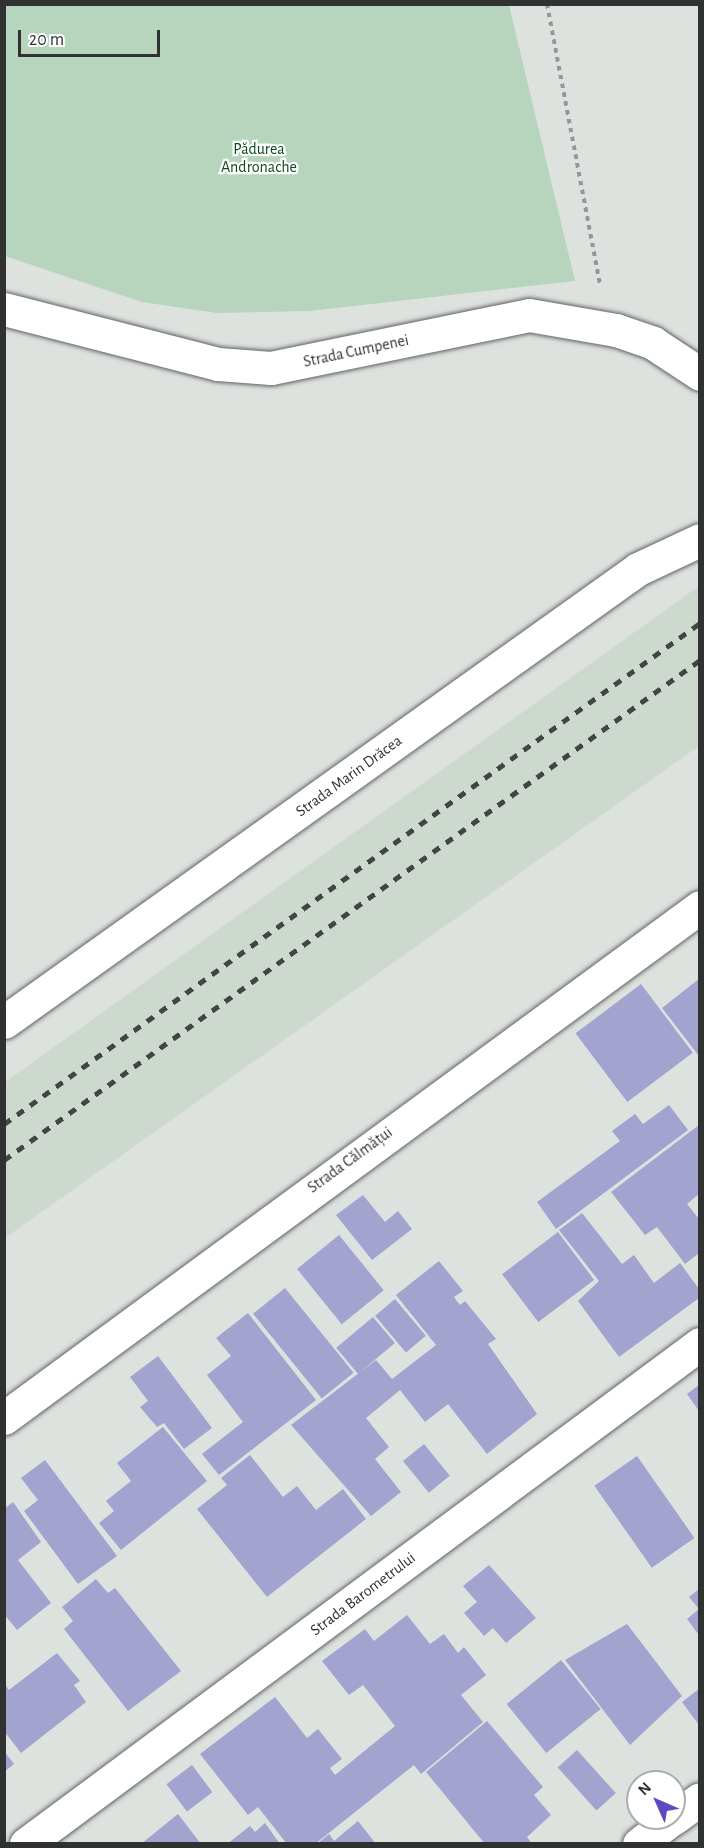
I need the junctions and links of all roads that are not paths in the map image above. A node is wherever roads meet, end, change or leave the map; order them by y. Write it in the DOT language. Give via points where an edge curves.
graph roads {
  1 [pos="18,313"];
  2 [pos="4,337"];
  3 [pos="699,374"];
  4 [pos="699,540"];
  5 [pos="699,907"];
  6 [pos="4,1022"];
  7 [pos="699,1344"];
  8 [pos="4,1418"];
  9 [pos="699,1799"];
  10 [pos="686,1809"];
  11 [pos="658,1830"];
  12 [pos="26,1844"];
  13 [pos="639,1844"];
  1 -- 2 [label="street"];
  1 -- 3 [label="street, Strada Cumpenei" via="218,364 271,368 529,315 616,330 653,343"];
  4 -- 6 [label="street, Strada Marin Drăcea" via="638,569"];
  5 -- 8 [label="street, Strada Călmățui"];
  7 -- 12 [label="street, Strada Barometrului"];
  9 -- 10 [label="street"];
  11 -- 13 [label="street"];
}
